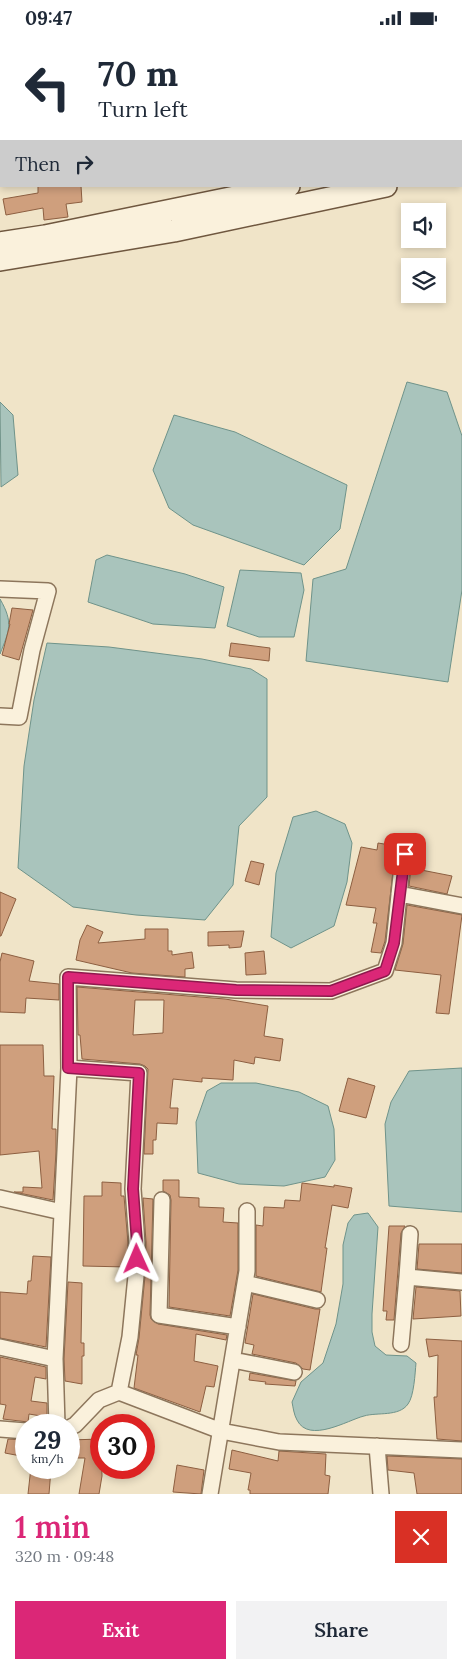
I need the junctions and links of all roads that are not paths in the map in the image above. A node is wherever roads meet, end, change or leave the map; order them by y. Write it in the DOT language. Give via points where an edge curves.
graph roads {
  1 [pos="284,187"];
  2 [pos="381,187"];
  3 [pos="0,243"];
  4 [pos="0,260"];
  5 [pos="0,589"];
  6 [pos="0,716"];
  7 [pos="408,842"];
  8 [pos="399,894"];
  9 [pos="462,906"];
  10 [pos="68,1068"];
  11 [pos="0,1198"];
  12 [pos="162,1200"];
  13 [pos="247,1211"];
  14 [pos="62,1212"];
  15 [pos="410,1234"];
  16 [pos="407,1277"];
  17 [pos="462,1282"];
  18 [pos="245,1283"];
  19 [pos="317,1300"];
  20 [pos="238,1327"];
  21 [pos="401,1344"];
  22 [pos="0,1347"];
  23 [pos="55,1359"];
  24 [pos="233,1359"];
  25 [pos="294,1372"];
  26 [pos="119,1392"];
  27 [pos="58,1414"];
  28 [pos="80,1420"];
  29 [pos="0,1429"];
  30 [pos="15,1430"];
  31 [pos="221,1431"];
  32 [pos="377,1446"];
  33 [pos="462,1450"];
  34 [pos="210,1494"];
  35 [pos="381,1494"];
  1 -- 3 [label="main road"];
  2 -- 4 [label="main road" via="174,231"];
  5 -- 6 [label="street" via="48,591 19,717"];
  7 -- 8 [label="street"];
  8 -- 9 [label="street"];
  8 -- 10 [label="street" via="394,943 385,971 331,991 236,990 68,977"];
  10 -- 14 [label="street"];
  10 -- 26 [label="street" via="139,1073 133,1189 136,1276 130,1337"];
  11 -- 14 [label="street"];
  12 -- 20 [label="street" via="159,1315"];
  13 -- 18 [label="street"];
  14 -- 23 [label="street"];
  15 -- 16 [label="street"];
  16 -- 17 [label="street"];
  16 -- 21 [label="street"];
  18 -- 19 [label="street"];
  18 -- 20 [label="street"];
  20 -- 24 [label="street"];
  22 -- 23 [label="street"];
  23 -- 27 [label="street"];
  24 -- 25 [label="street"];
  24 -- 31 [label="street"];
  26 -- 28 [label="street" via="99,1400"];
  26 -- 31 [label="street"];
  29 -- 30 [label="street"];
  31 -- 32 [label="street" via="279,1442"];
  31 -- 34 [label="street"];
  32 -- 33 [label="street"];
  32 -- 35 [label="street"];
}
